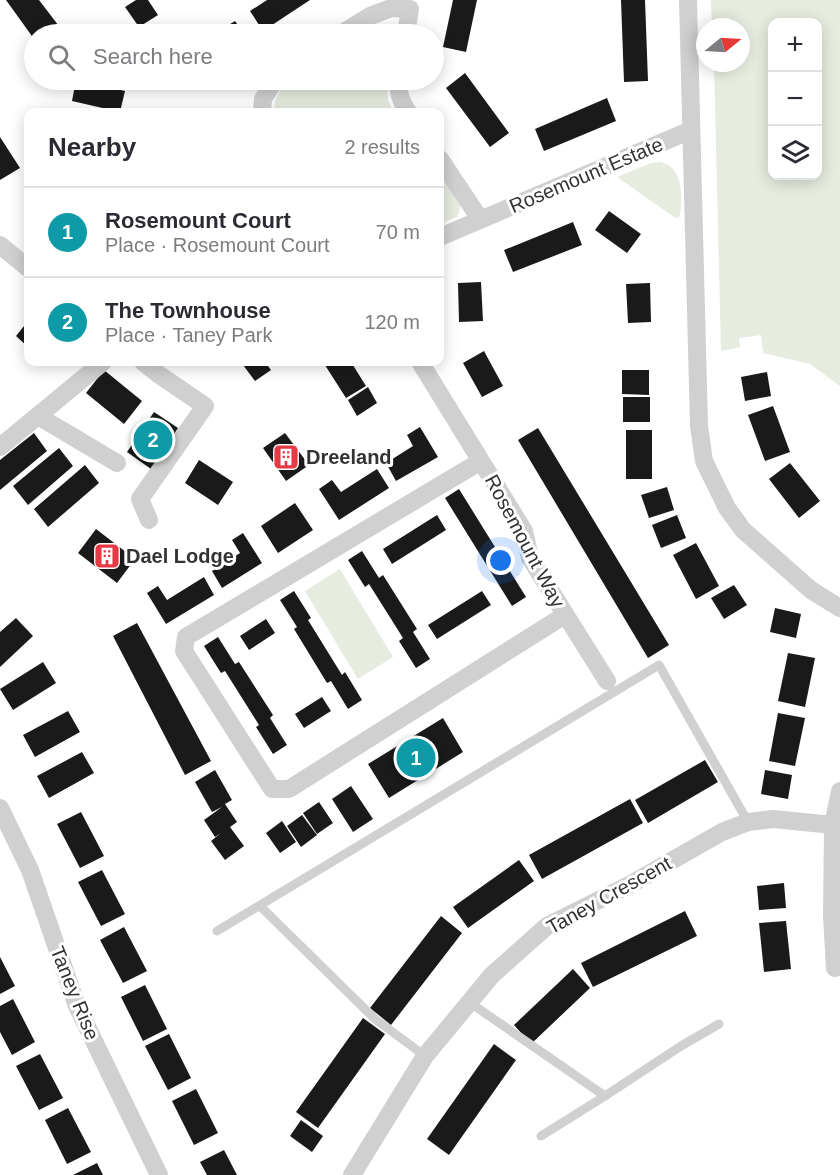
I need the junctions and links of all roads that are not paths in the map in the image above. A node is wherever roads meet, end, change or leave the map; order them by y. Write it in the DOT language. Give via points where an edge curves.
graph roads {
  1 [pos="688,0"];
  2 [pos="357,24"];
  3 [pos="408,24"];
  4 [pos="269,90"];
  5 [pos="399,90"];
  6 [pos="262,108"];
  7 [pos="405,108"];
  8 [pos="692,130"];
  9 [pos="444,165"];
  10 [pos="480,219"];
  11 [pos="444,235"];
  12 [pos="0,245"];
  13 [pos="24,265"];
  14 [pos="98,366"];
  15 [pos="148,366"];
  16 [pos="422,366"];
  17 [pos="38,416"];
  18 [pos="0,447"];
  19 [pos="481,461"];
  20 [pos="117,463"];
  21 [pos="148,520"];
  22 [pos="840,608"];
  23 [pos="566,615"];
  24 [pos="607,681"];
  25 [pos="840,791"];
  26 [pos="0,808"];
  27 [pos="748,822"];
  28 [pos="833,825"];
  29 [pos="260,906"];
  30 [pos="217,931"];
  31 [pos="835,968"];
  32 [pos="470,1002"];
  33 [pos="719,1024"];
  34 [pos="425,1056"];
  35 [pos="605,1096"];
  36 [pos="541,1136"];
  37 [pos="362,1170"];
  38 [pos="159,1175"];
  1 -- 8 [label="street, Rosemount Estate"];
  2 -- 3 [label="street" via="391,8 410,9"];
  4 -- 6 [label="street"];
  5 -- 7 [label="street"];
  8 -- 10 [label="street, Rosemount Estate"];
  8 -- 22 [label="street, Rosemount Estate" via="699,426 704,461 727,508 743,530 811,590"];
  9 -- 10 [label="street"];
  10 -- 11 [label="street, Rosemount Estate"];
  12 -- 13 [label="street"];
  14 -- 17 [label="street"];
  15 -- 21 [label="street" via="205,406 140,500"];
  16 -- 19 [label="street"];
  17 -- 18 [label="street"];
  17 -- 20 [label="street"];
  19 -- 23 [label="street, Rosemount Way" via="524,531 530,558"];
  19 -- 23 [label="street" via="186,636 184,651 272,789 289,789"];
  23 -- 24 [label="street, Rosemount Way"];
  25 -- 28 [label="street"];
  26 -- 38 [label="street, Taney Rise" via="30,870 77,1006"];
  27 -- 28 [label="street, Taney Crescent" via="772,819"];
  27 -- 29 [label="lane" via="660,665"];
  27 -- 32 [label="street, Taney Crescent" via="722,832 547,926 492,975"];
  28 -- 31 [label="street"];
  29 -- 30 [label="lane"];
  29 -- 34 [label="lane" via="375,1019"];
  32 -- 34 [label="street, Taney Crescent"];
  32 -- 35 [label="lane"];
  33 -- 35 [label="lane"];
  34 -- 37 [label="street, Taney Crescent"];
  35 -- 36 [label="lane"];
}
